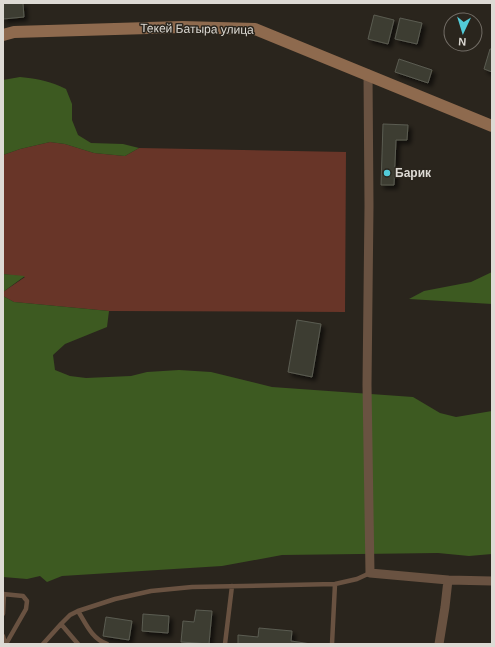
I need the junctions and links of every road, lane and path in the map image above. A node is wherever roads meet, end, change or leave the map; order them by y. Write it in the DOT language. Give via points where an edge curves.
graph roads {
  1 [pos="3,35"];
  2 [pos="368,74"];
  3 [pos="492,126"];
  4 [pos="370,573"];
  5 [pos="448,580"];
  6 [pos="492,581"];
  7 [pos="335,584"];
  8 [pos="232,586"];
  9 [pos="3,594"];
  10 [pos="78,611"];
  11 [pos="3,614"];
  12 [pos="61,624"];
  13 [pos="3,636"];
  14 [pos="6,644"];
  15 [pos="43,644"];
  16 [pos="78,644"];
  17 [pos="107,644"];
  18 [pos="225,644"];
  19 [pos="332,644"];
  20 [pos="439,644"];
  1 -- 2 [label="street, Текей Батыра улица" via="14,32 174,27 255,29"];
  2 -- 3 [label="street, Текей Батыра улица"];
  2 -- 4 [label="street" via="367,385"];
  4 -- 5 [label="street"];
  4 -- 7 [label="lane"];
  5 -- 6 [label="street"];
  5 -- 20 [label="street"];
  7 -- 8 [label="lane"];
  7 -- 19 [label="lane"];
  8 -- 10 [label="lane" via="151,591"];
  8 -- 18 [label="lane"];
  9 -- 11 [label="lane"];
  9 -- 14 [label="lane" via="23,596 27,601 26,609"];
  10 -- 12 [label="lane"];
  10 -- 17 [label="lane" via="95,637"];
  12 -- 15 [label="lane"];
  12 -- 16 [label="lane"];
  13 -- 14 [label="lane"];
}
